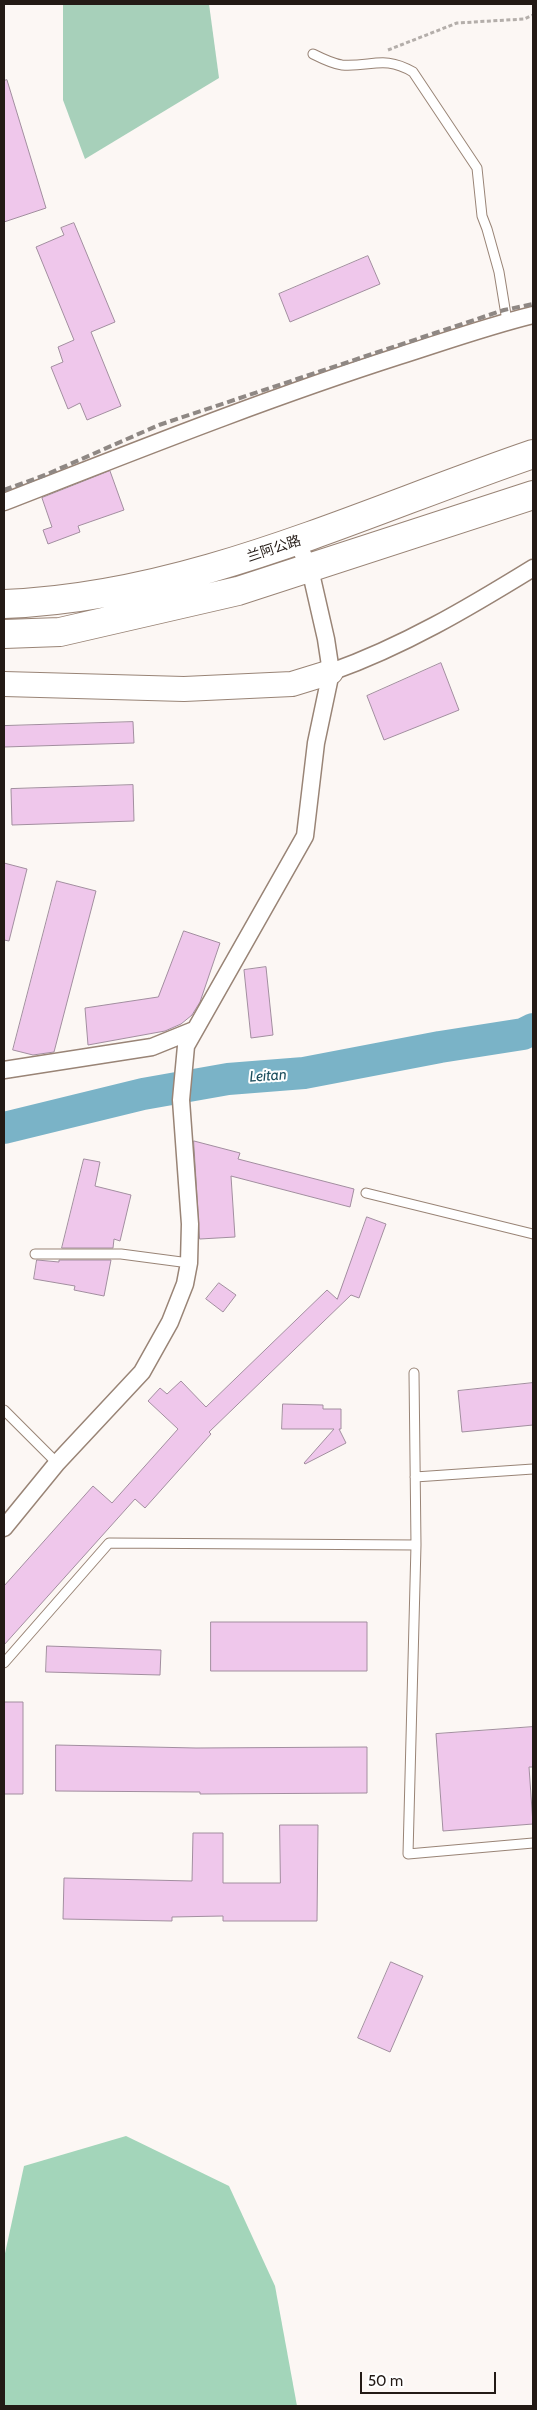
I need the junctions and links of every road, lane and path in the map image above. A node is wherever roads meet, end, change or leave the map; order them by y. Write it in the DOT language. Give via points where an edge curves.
graph roads {
  1 [pos="533,14"];
  2 [pos="313,54"];
  3 [pos="379,62"];
  4 [pos="533,315"];
  5 [pos="507,321"];
  6 [pos="533,454"];
  7 [pos="533,495"];
  8 [pos="4,502"];
  9 [pos="296,542"];
  10 [pos="533,568"];
  11 [pos="310,569"];
  12 [pos="4,604"];
  13 [pos="4,634"];
  14 [pos="331,672"];
  15 [pos="4,684"];
  16 [pos="194,1030"];
  17 [pos="4,1070"];
  18 [pos="366,1193"];
  19 [pos="533,1234"];
  20 [pos="35,1254"];
  21 [pos="190,1263"];
  22 [pos="414,1373"];
  23 [pos="4,1410"];
  24 [pos="57,1463"];
  25 [pos="533,1469"];
  26 [pos="415,1478"];
  27 [pos="4,1528"];
  28 [pos="416,1545"];
  29 [pos="4,1663"];
  30 [pos="533,1843"];
  1 -- 3 [label="path" via="524,19 457,23 389,49 382,53"];
  2 -- 3 [label="lane" via="340,65"];
  3 -- 5 [label="lane" via="399,64 414,72 477,168 482,216 499,272"];
  4 -- 5 [label="street"];
  5 -- 8 [label="street" via="248,407"];
  6 -- 9 [label="highway, 兰阿公路"];
  7 -- 11 [label="highway"];
  9 -- 11 [label="street"];
  9 -- 12 [label="highway, 兰阿公路" via="127,589"];
  10 -- 14 [label="street" via="454,617"];
  11 -- 13 [label="highway" via="238,592 122,619 60,632"];
  11 -- 14 [label="street"];
  14 -- 15 [label="street" via="292,684 184,689"];
  14 -- 16 [label="street" via="316,742 305,836"];
  16 -- 17 [label="street" via="152,1047"];
  16 -- 21 [label="street" via="186,1046 181,1100"];
  18 -- 19 [label="lane"];
  20 -- 21 [label="lane" via="121,1254"];
  21 -- 24 [label="street" via="170,1322 142,1372"];
  22 -- 26 [label="lane"];
  23 -- 24 [label="lane"];
  24 -- 27 [label="street"];
  25 -- 26 [label="lane"];
  26 -- 28 [label="lane"];
  28 -- 29 [label="lane" via="109,1543"];
  28 -- 30 [label="lane" via="408,1854"];
}
